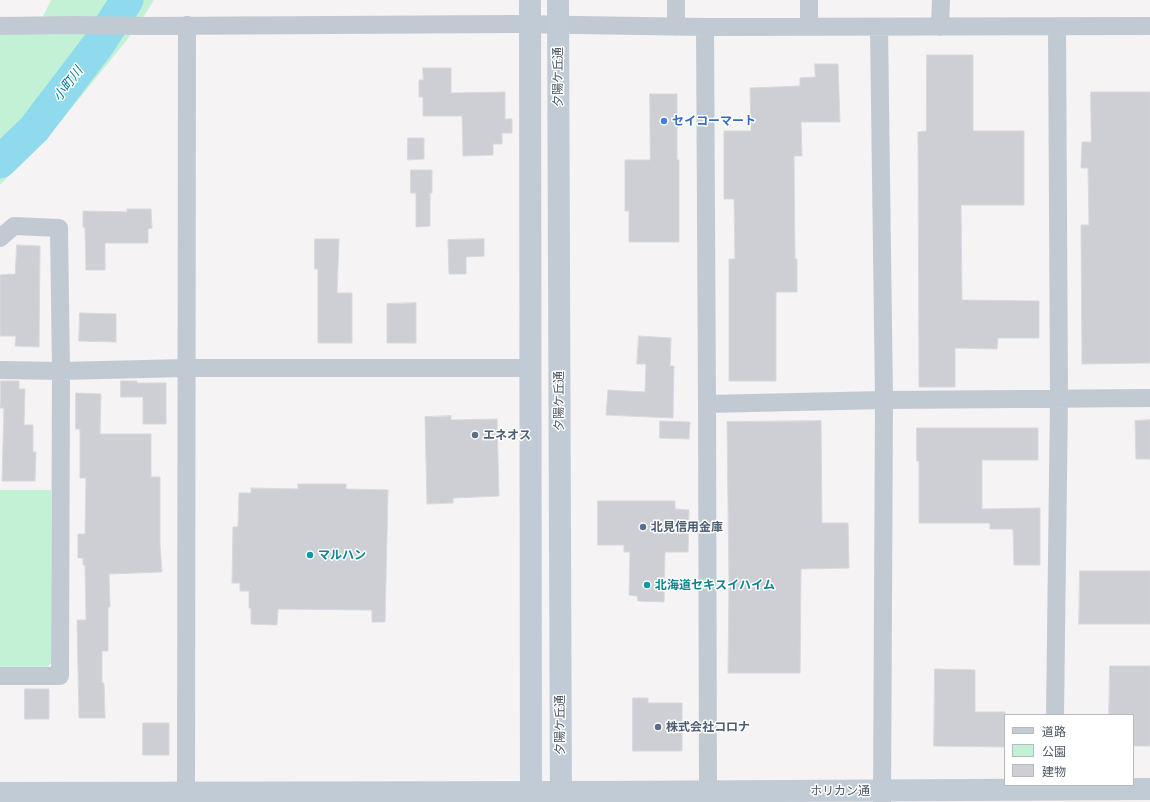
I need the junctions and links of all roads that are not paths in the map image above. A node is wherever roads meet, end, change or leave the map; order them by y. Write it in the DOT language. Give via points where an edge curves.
graph roads {
  1 [pos="530,0"];
  2 [pos="558,0"];
  3 [pos="676,0"];
  4 [pos="809,0"];
  5 [pos="940,0"];
  6 [pos="530,24"];
  7 [pos="187,25"];
  8 [pos="558,25"];
  9 [pos="0,26"];
  10 [pos="940,26"];
  11 [pos="1057,26"];
  12 [pos="1150,26"];
  13 [pos="676,27"];
  14 [pos="808,27"];
  15 [pos="879,27"];
  16 [pos="705,28"];
  17 [pos="0,238"];
  18 [pos="186,368"];
  19 [pos="530,368"];
  20 [pos="0,370"];
  21 [pos="60,371"];
  22 [pos="1058,398"];
  23 [pos="1150,398"];
  24 [pos="884,400"];
  25 [pos="707,404"];
  26 [pos="0,676"];
  27 [pos="1055,714"];
  28 [pos="1150,789"];
  29 [pos="186,792"];
  30 [pos="1054,792"];
  31 [pos="0,793"];
  32 [pos="697,795"];
  33 [pos="882,796"];
  34 [pos="74,797"];
  35 [pos="531,797"];
  36 [pos="560,797"];
  1 -- 6 [label="street"];
  2 -- 8 [label="street, 夕陽ケ丘通"];
  3 -- 13 [label="street"];
  4 -- 14 [label="street"];
  5 -- 10 [label="street"];
  6 -- 7 [label="street"];
  6 -- 8 [label="street"];
  6 -- 19 [label="street"];
  7 -- 9 [label="street"];
  7 -- 18 [label="street"];
  8 -- 13 [label="street"];
  8 -- 36 [label="street, 夕陽ケ丘通"];
  10 -- 11 [label="street"];
  10 -- 15 [label="street"];
  11 -- 12 [label="street"];
  11 -- 22 [label="street"];
  13 -- 16 [label="street"];
  14 -- 15 [label="street"];
  14 -- 16 [label="street"];
  15 -- 24 [label="street"];
  16 -- 25 [label="street"];
  17 -- 21 [label="street" via="14,226 59,228"];
  18 -- 19 [label="street"];
  18 -- 21 [label="street"];
  18 -- 29 [label="street"];
  19 -- 35 [label="street"];
  20 -- 21 [label="street"];
  21 -- 26 [label="street" via="60,676"];
  22 -- 23 [label="street"];
  22 -- 24 [label="street"];
  22 -- 27 [label="street"];
  24 -- 25 [label="street"];
  24 -- 33 [label="street"];
  25 -- 32 [label="street"];
  28 -- 30 [label="street, ホリカン通"];
  29 -- 34 [label="street, ホリカン通"];
  29 -- 35 [label="street, ホリカン通"];
  30 -- 33 [label="street, ホリカン通"];
  31 -- 34 [label="street, ホリカン通"];
  32 -- 33 [label="street, ホリカン通"];
  32 -- 36 [label="street, ホリカン通"];
  35 -- 36 [label="street, ホリカン通"];
}
